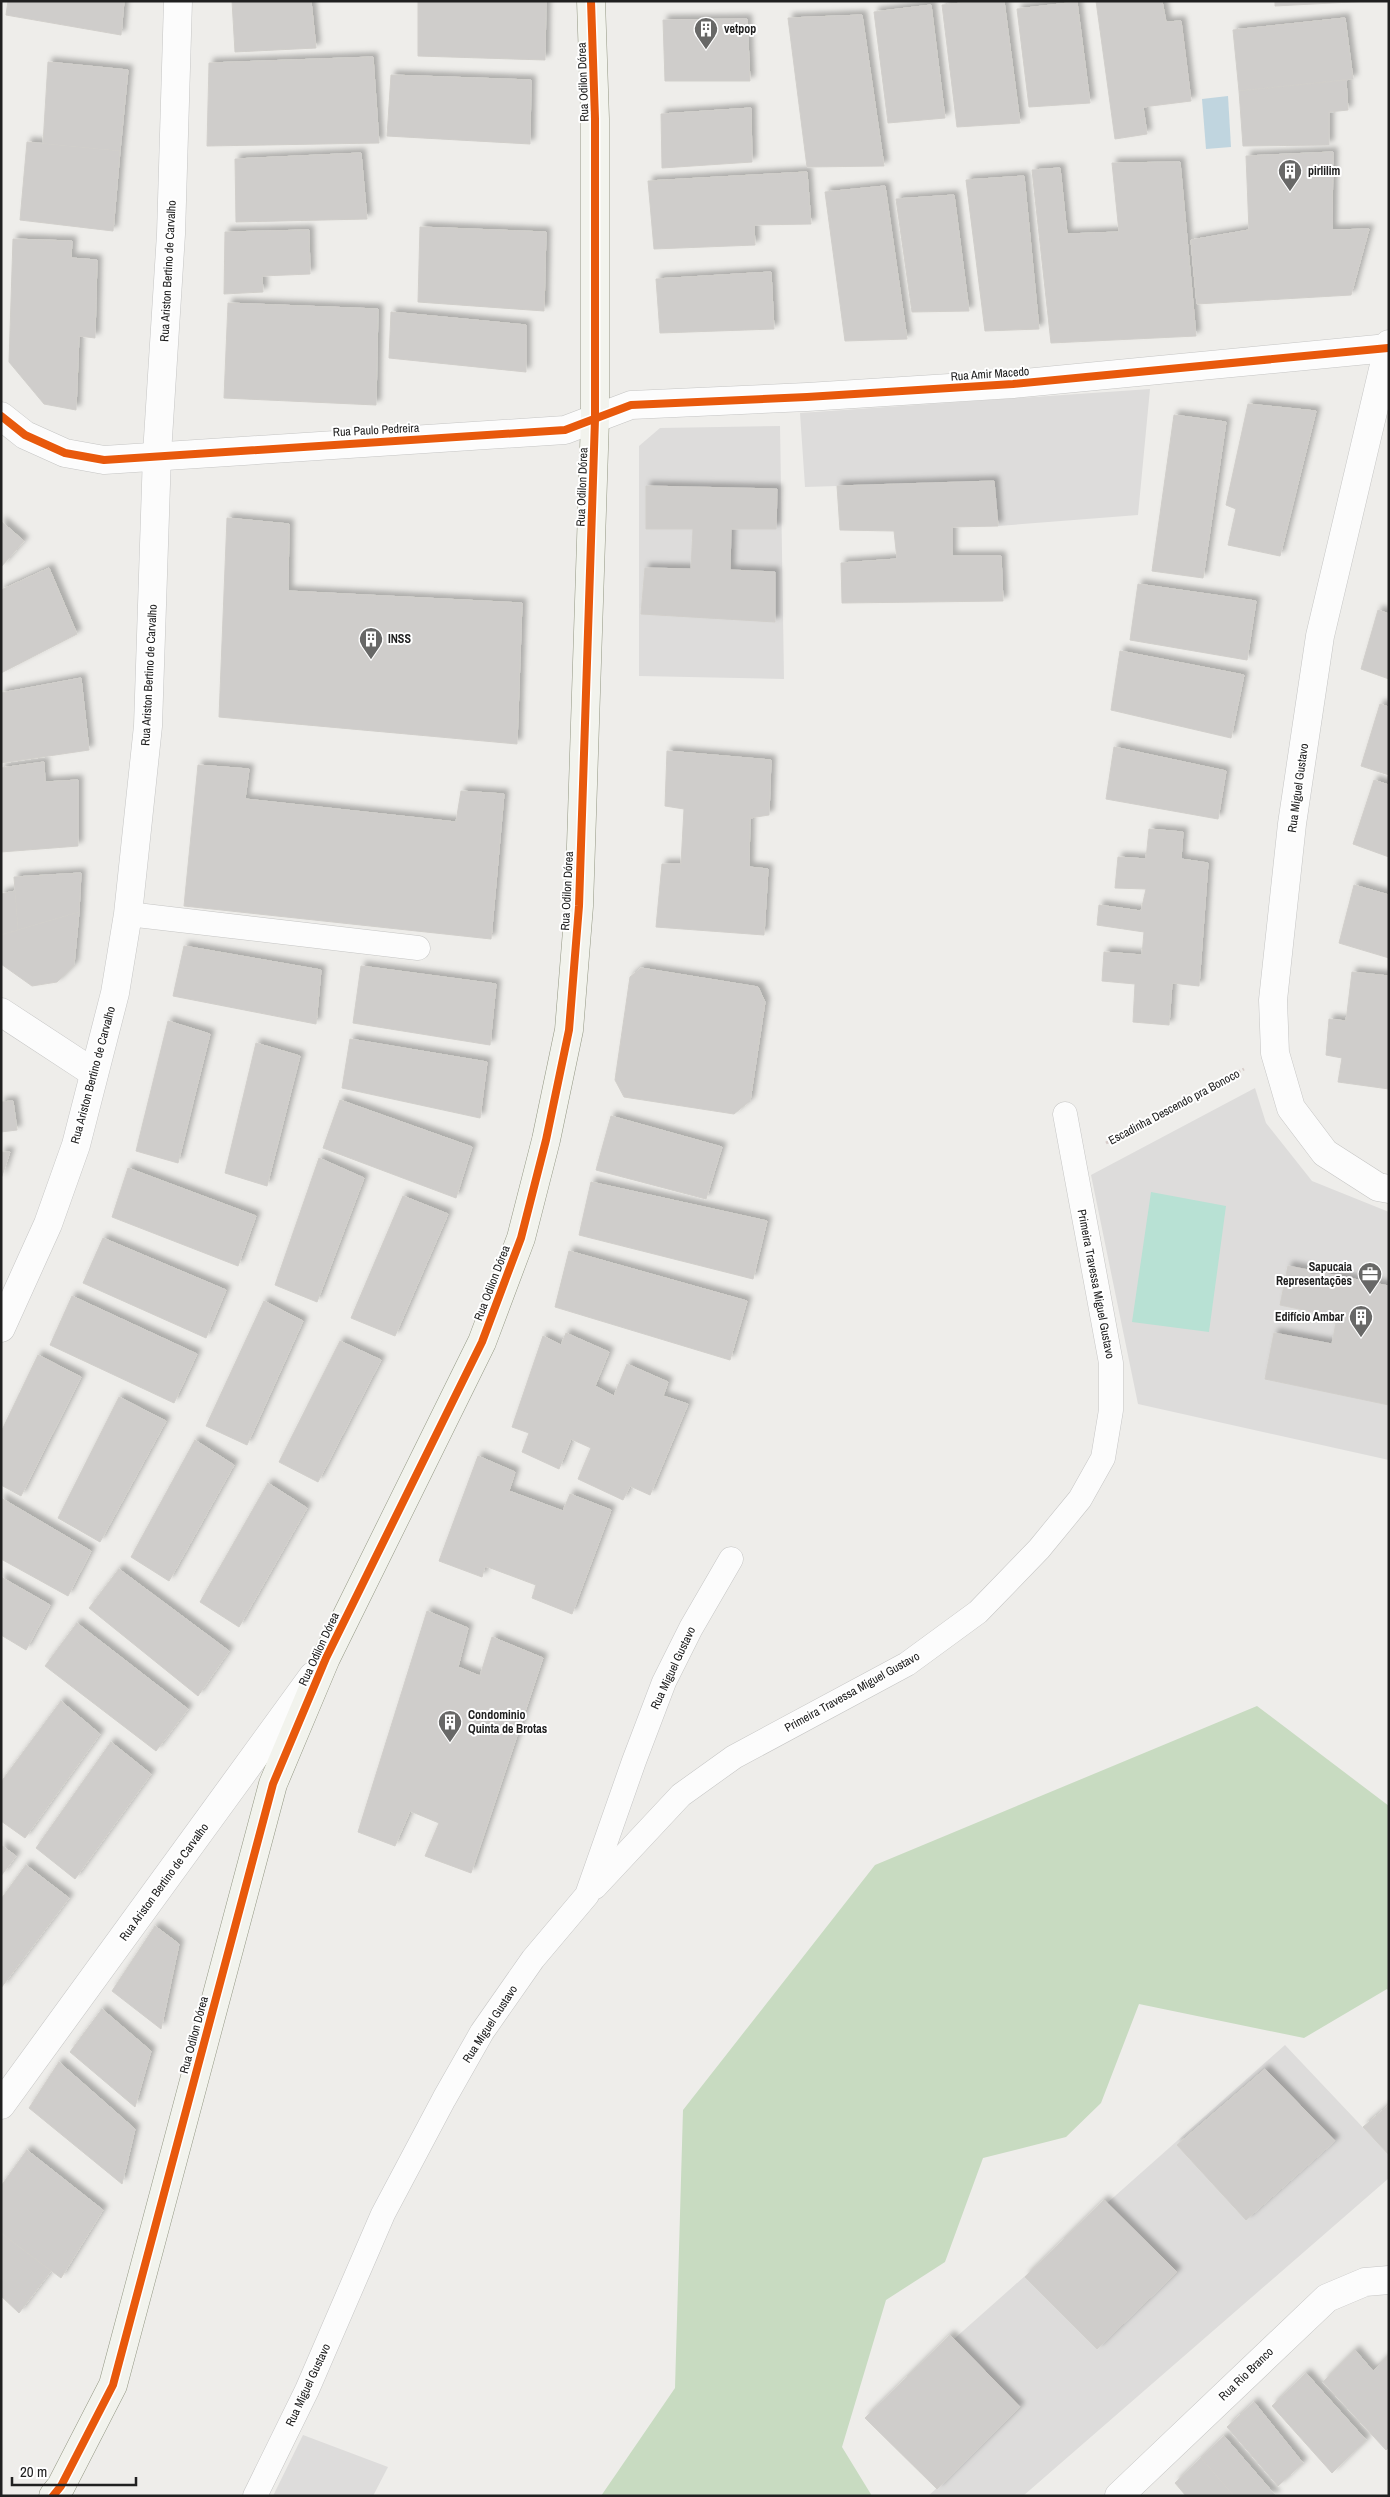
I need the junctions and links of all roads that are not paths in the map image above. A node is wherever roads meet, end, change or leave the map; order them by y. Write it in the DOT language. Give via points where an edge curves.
graph roads {
  1 [pos="178,1"];
  2 [pos="591,1"];
  3 [pos="1388,346"];
  4 [pos="1,416"];
  5 [pos="595,419"];
  6 [pos="157,454"];
  7 [pos="128,914"];
  8 [pos="418,948"];
  9 [pos="1,1012"];
  10 [pos="94,1073"];
  11 [pos="1065,1114"];
  12 [pos="1389,1189"];
  13 [pos="1,1328"];
  14 [pos="731,1559"];
  15 [pos="326,1658"];
  16 [pos="587,1895"];
  17 [pos="1,2105"];
  18 [pos="1389,2280"];
  19 [pos="52,2496"];
  20 [pos="255,2496"];
  21 [pos="1119,2496"];
  1 -- 6 [label="street, Rua Ariston Bertino de Carvalho" via="171,234"];
  2 -- 5 [label="street, Rua Odilon Dórea" via="595,119"];
  3 -- 5 [label="street, Rua Amir Macedo" via="1004,384 630,405"];
  3 -- 12 [label="street, Rua Miguel Gustavo" via="1320,636 1292,824 1273,1000 1275,1053 1292,1108 1325,1153 1378,1187"];
  4 -- 6 [label="street, Rua Paulo Pedreira" via="25,435 65,453 104,460"];
  5 -- 6 [label="street, Rua Paulo Pedreira" via="565,430"];
  5 -- 15 [label="street, Rua Odilon Dórea" via="579,906 568,1030 546,1140 521,1238 482,1342"];
  6 -- 7 [label="street, Rua Ariston Bertino de Carvalho" via="148,726"];
  7 -- 8 [label="lane"];
  7 -- 10 [label="street, Rua Ariston Bertino de Carvalho" via="115,993"];
  9 -- 10 [label="street"];
  10 -- 13 [label="street, Rua Ariston Bertino de Carvalho" via="76,1145 48,1224"];
  11 -- 16 [label="lane, Primeira Travessa Miguel Gustavo" via="1111,1363 1111,1410 1103,1458 1080,1499 1039,1549 978,1612 907,1664 734,1757 681,1795"];
  14 -- 16 [label="lane, Rua Miguel Gustavo" via="664,1682"];
  15 -- 17 [label="street, Rua Ariston Bertino de Carvalho"];
  15 -- 19 [label="street, Rua Odilon Dórea" via="273,1784 113,2385 61,2486"];
  16 -- 20 [label="lane, Rua Miguel Gustavo" via="528,1967 482,2032 444,2099 383,2214 307,2390"];
  18 -- 21 [label="street, Rua Rio Branco" via="1366,2282 1327,2298"];
}
